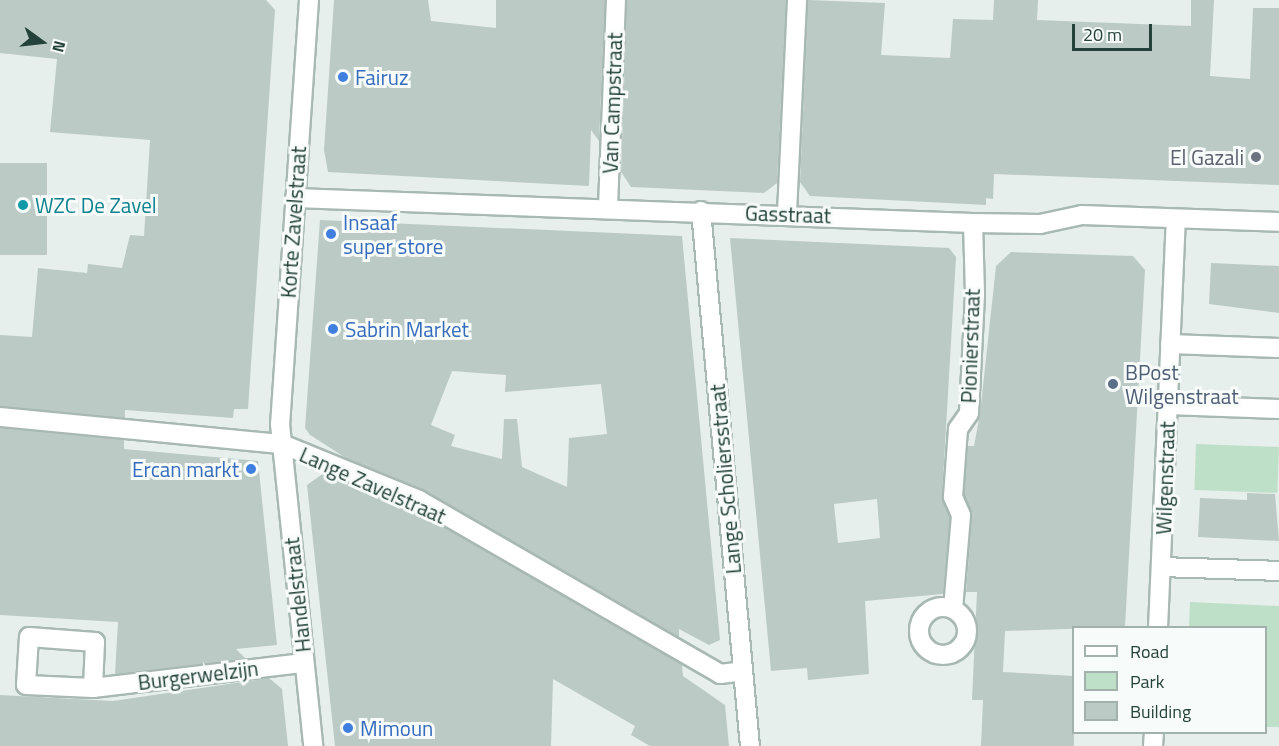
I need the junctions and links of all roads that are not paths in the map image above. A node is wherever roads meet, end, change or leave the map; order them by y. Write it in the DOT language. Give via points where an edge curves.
graph roads {
  1 [pos="309,0"];
  2 [pos="616,0"];
  3 [pos="797,0"];
  4 [pos="295,198"];
  5 [pos="608,207"];
  6 [pos="701,211"];
  7 [pos="788,213"];
  8 [pos="1176,220"];
  9 [pos="1279,222"];
  10 [pos="973,223"];
  11 [pos="1170,344"];
  12 [pos="1279,348"];
  13 [pos="1168,405"];
  14 [pos="1279,410"];
  15 [pos="0,417"];
  16 [pos="282,444"];
  17 [pos="1161,567"];
  18 [pos="1279,572"];
  19 [pos="953,609"];
  20 [pos="1158,626"];
  21 [pos="304,663"];
  22 [pos="743,671"];
  23 [pos="93,688"];
  24 [pos="313,746"];
  25 [pos="750,746"];
  1 -- 4 [label="street, Korte Zavelstraat"];
  2 -- 5 [label="street, Van Campstraat"];
  3 -- 7 [label="street"];
  4 -- 5 [label="street, Gasstraat"];
  4 -- 16 [label="street, Korte Zavelstraat"];
  5 -- 6 [label="street, Gasstraat"];
  6 -- 7 [label="street, Gasstraat"];
  6 -- 22 [label="street, Lange Scholiersstraat"];
  7 -- 10 [label="street, Gasstraat"];
  8 -- 9 [label="street, Gasstraat"];
  8 -- 10 [label="street, Gasstraat" via="1082,215 1040,224"];
  8 -- 11 [label="street, Wilgenstraat"];
  10 -- 19 [label="street, Pionierstraat" via="975,294 969,413 958,429 954,497 961,515"];
  11 -- 12 [label="street"];
  11 -- 13 [label="street, Wilgenstraat"];
  13 -- 14 [label="street"];
  13 -- 17 [label="street, Wilgenstraat"];
  15 -- 16 [label="street, Lange Zavelstraat"];
  16 -- 21 [label="street, Handelstraat"];
  16 -- 22 [label="street, Lange Zavelstraat" via="419,501 720,674"];
  17 -- 18 [label="street"];
  17 -- 20 [label="street, Wilgenstraat"];
  21 -- 23 [label="street, Burgerwelzijn"];
  21 -- 24 [label="street, Handelstraat"];
  22 -- 25 [label="street, Lange Scholiersstraat"];
}
